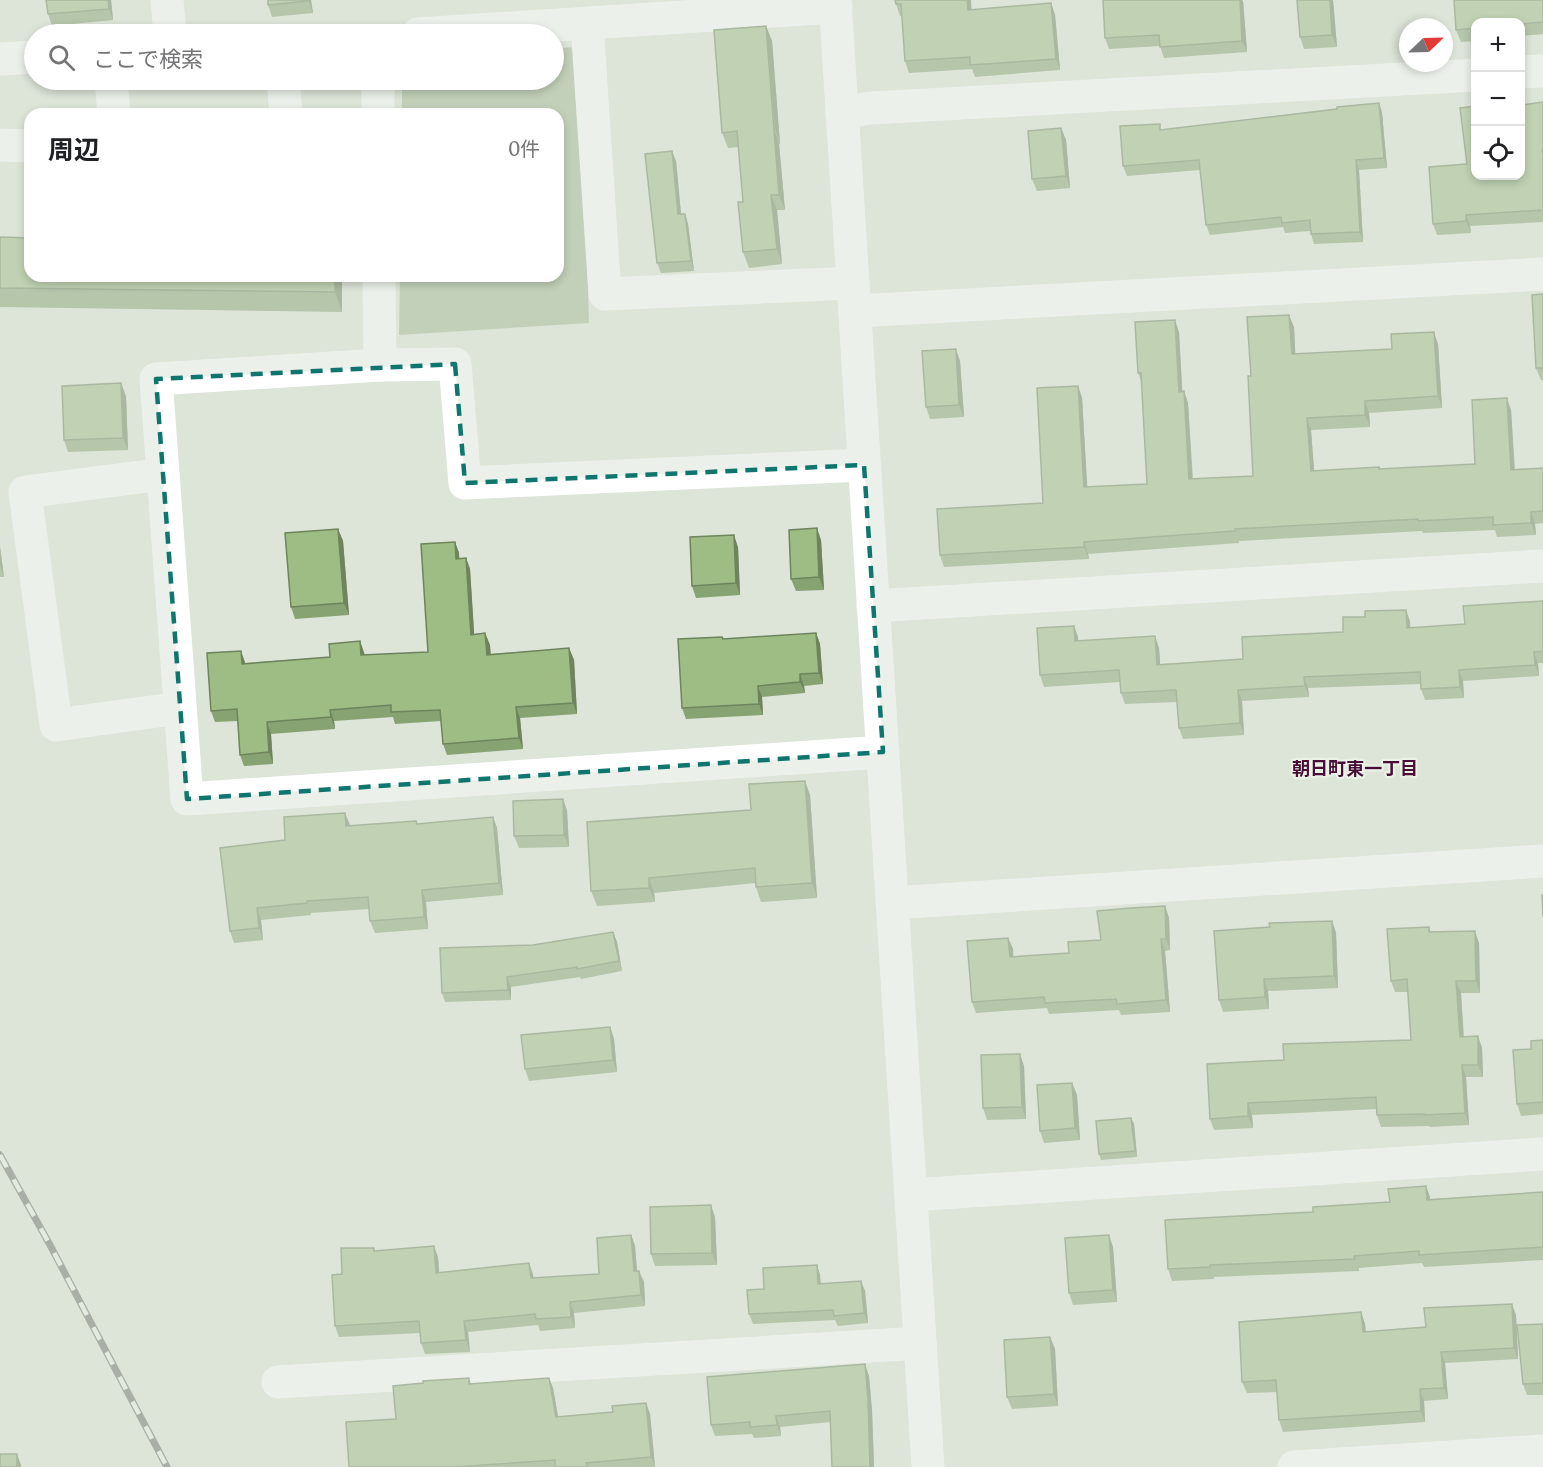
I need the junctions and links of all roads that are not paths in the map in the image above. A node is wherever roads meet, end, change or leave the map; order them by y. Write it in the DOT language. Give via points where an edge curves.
graph roads {
  1 [pos="167,0"];
  2 [pos="836,4"];
  3 [pos="169,24"];
  4 [pos="586,24"];
  5 [pos="564,25"];
  6 [pos="24,58"];
  7 [pos="0,59"];
  8 [pos="1543,71"];
  9 [pos="1525,72"];
  10 [pos="1471,75"];
  11 [pos="112,90"];
  12 [pos="284,90"];
  13 [pos="378,90"];
  14 [pos="113,108"];
  15 [pos="285,108"];
  16 [pos="378,108"];
  17 [pos="842,112"];
  18 [pos="0,145"];
  19 [pos="24,146"];
  20 [pos="1543,274"];
  21 [pos="379,282"];
  22 [pos="854,297"];
  23 [pos="380,365"];
  24 [pos="864,465"];
  25 [pos="163,474"];
  26 [pos="1543,566"];
  27 [pos="873,606"];
  28 [pos="180,708"];
  29 [pos="883,752"];
  30 [pos="1543,861"];
  31 [pos="892,903"];
  32 [pos="1543,1154"];
  33 [pos="911,1195"];
  34 [pos="920,1343"];
  35 [pos="278,1382"];
  36 [pos="1543,1451"];
  37 [pos="928,1467"];
  38 [pos="1294,1467"];
  1 -- 3 [label="street"];
  2 -- 4 [label="street"];
  2 -- 17 [label="street"];
  4 -- 5 [label="street"];
  4 -- 22 [label="street" via="605,294"];
  6 -- 7 [label="street"];
  8 -- 9 [label="street"];
  10 -- 17 [label="street"];
  11 -- 14 [label="street"];
  12 -- 15 [label="street"];
  13 -- 16 [label="street"];
  17 -- 22 [label="street"];
  18 -- 19 [label="street"];
  20 -- 22 [label="street"];
  21 -- 23 [label="street"];
  22 -- 24 [label="street"];
  23 -- 24 [label="street" via="455,364 465,483"];
  23 -- 25 [label="street" via="156,379"];
  24 -- 27 [label="street"];
  25 -- 28 [label="street"];
  25 -- 28 [label="street" via="25,492 56,725"];
  26 -- 27 [label="street"];
  27 -- 29 [label="street"];
  28 -- 29 [label="street" via="187,799"];
  29 -- 31 [label="street"];
  30 -- 31 [label="street"];
  31 -- 33 [label="street"];
  32 -- 33 [label="street"];
  33 -- 34 [label="street"];
  34 -- 35 [label="street"];
  34 -- 37 [label="street"];
  36 -- 38 [label="street"];
}
